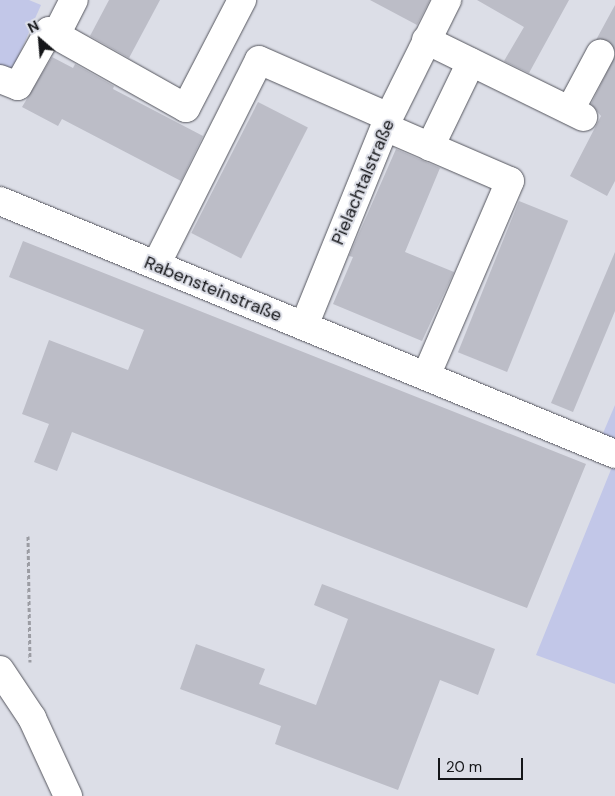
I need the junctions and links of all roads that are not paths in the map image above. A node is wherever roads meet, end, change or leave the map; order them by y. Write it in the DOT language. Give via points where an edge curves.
graph roads {
  1 [pos="74,0"];
  2 [pos="242,0"];
  3 [pos="447,0"];
  4 [pos="56,35"];
  5 [pos="426,40"];
  6 [pos="220,41"];
  7 [pos="600,54"];
  8 [pos="259,60"];
  9 [pos="471,62"];
  10 [pos="0,79"];
  11 [pos="186,108"];
  12 [pos="387,122"];
  13 [pos="223,128"];
  14 [pos="430,147"];
  15 [pos="0,201"];
  16 [pos="156,265"];
  17 [pos="304,326"];
  18 [pos="426,376"];
  19 [pos="615,454"];
  20 [pos="0,670"];
  21 [pos="68,796"];
  1 -- 4 [label="street"];
  2 -- 6 [label="street"];
  3 -- 5 [label="street, Pielachtalstraße"];
  4 -- 10 [label="street" via="48,30 18,86"];
  4 -- 11 [label="street"];
  5 -- 9 [label="street"];
  5 -- 12 [label="street, Pielachtalstraße"];
  6 -- 8 [label="street"];
  6 -- 11 [label="street"];
  7 -- 9 [label="street" via="576,113"];
  8 -- 12 [label="street"];
  8 -- 13 [label="street"];
  9 -- 14 [label="street"];
  11 -- 13 [label="street"];
  12 -- 14 [label="street"];
  12 -- 17 [label="street, Pielachtalstraße"];
  13 -- 16 [label="street"];
  14 -- 18 [label="street" via="510,181"];
  15 -- 16 [label="street, Rabensteinstraße"];
  16 -- 17 [label="street, Rabensteinstraße"];
  17 -- 18 [label="street, Rabensteinstraße"];
  18 -- 19 [label="street, Rabensteinstraße"];
  20 -- 21 [label="street" via="32,718"];
}
